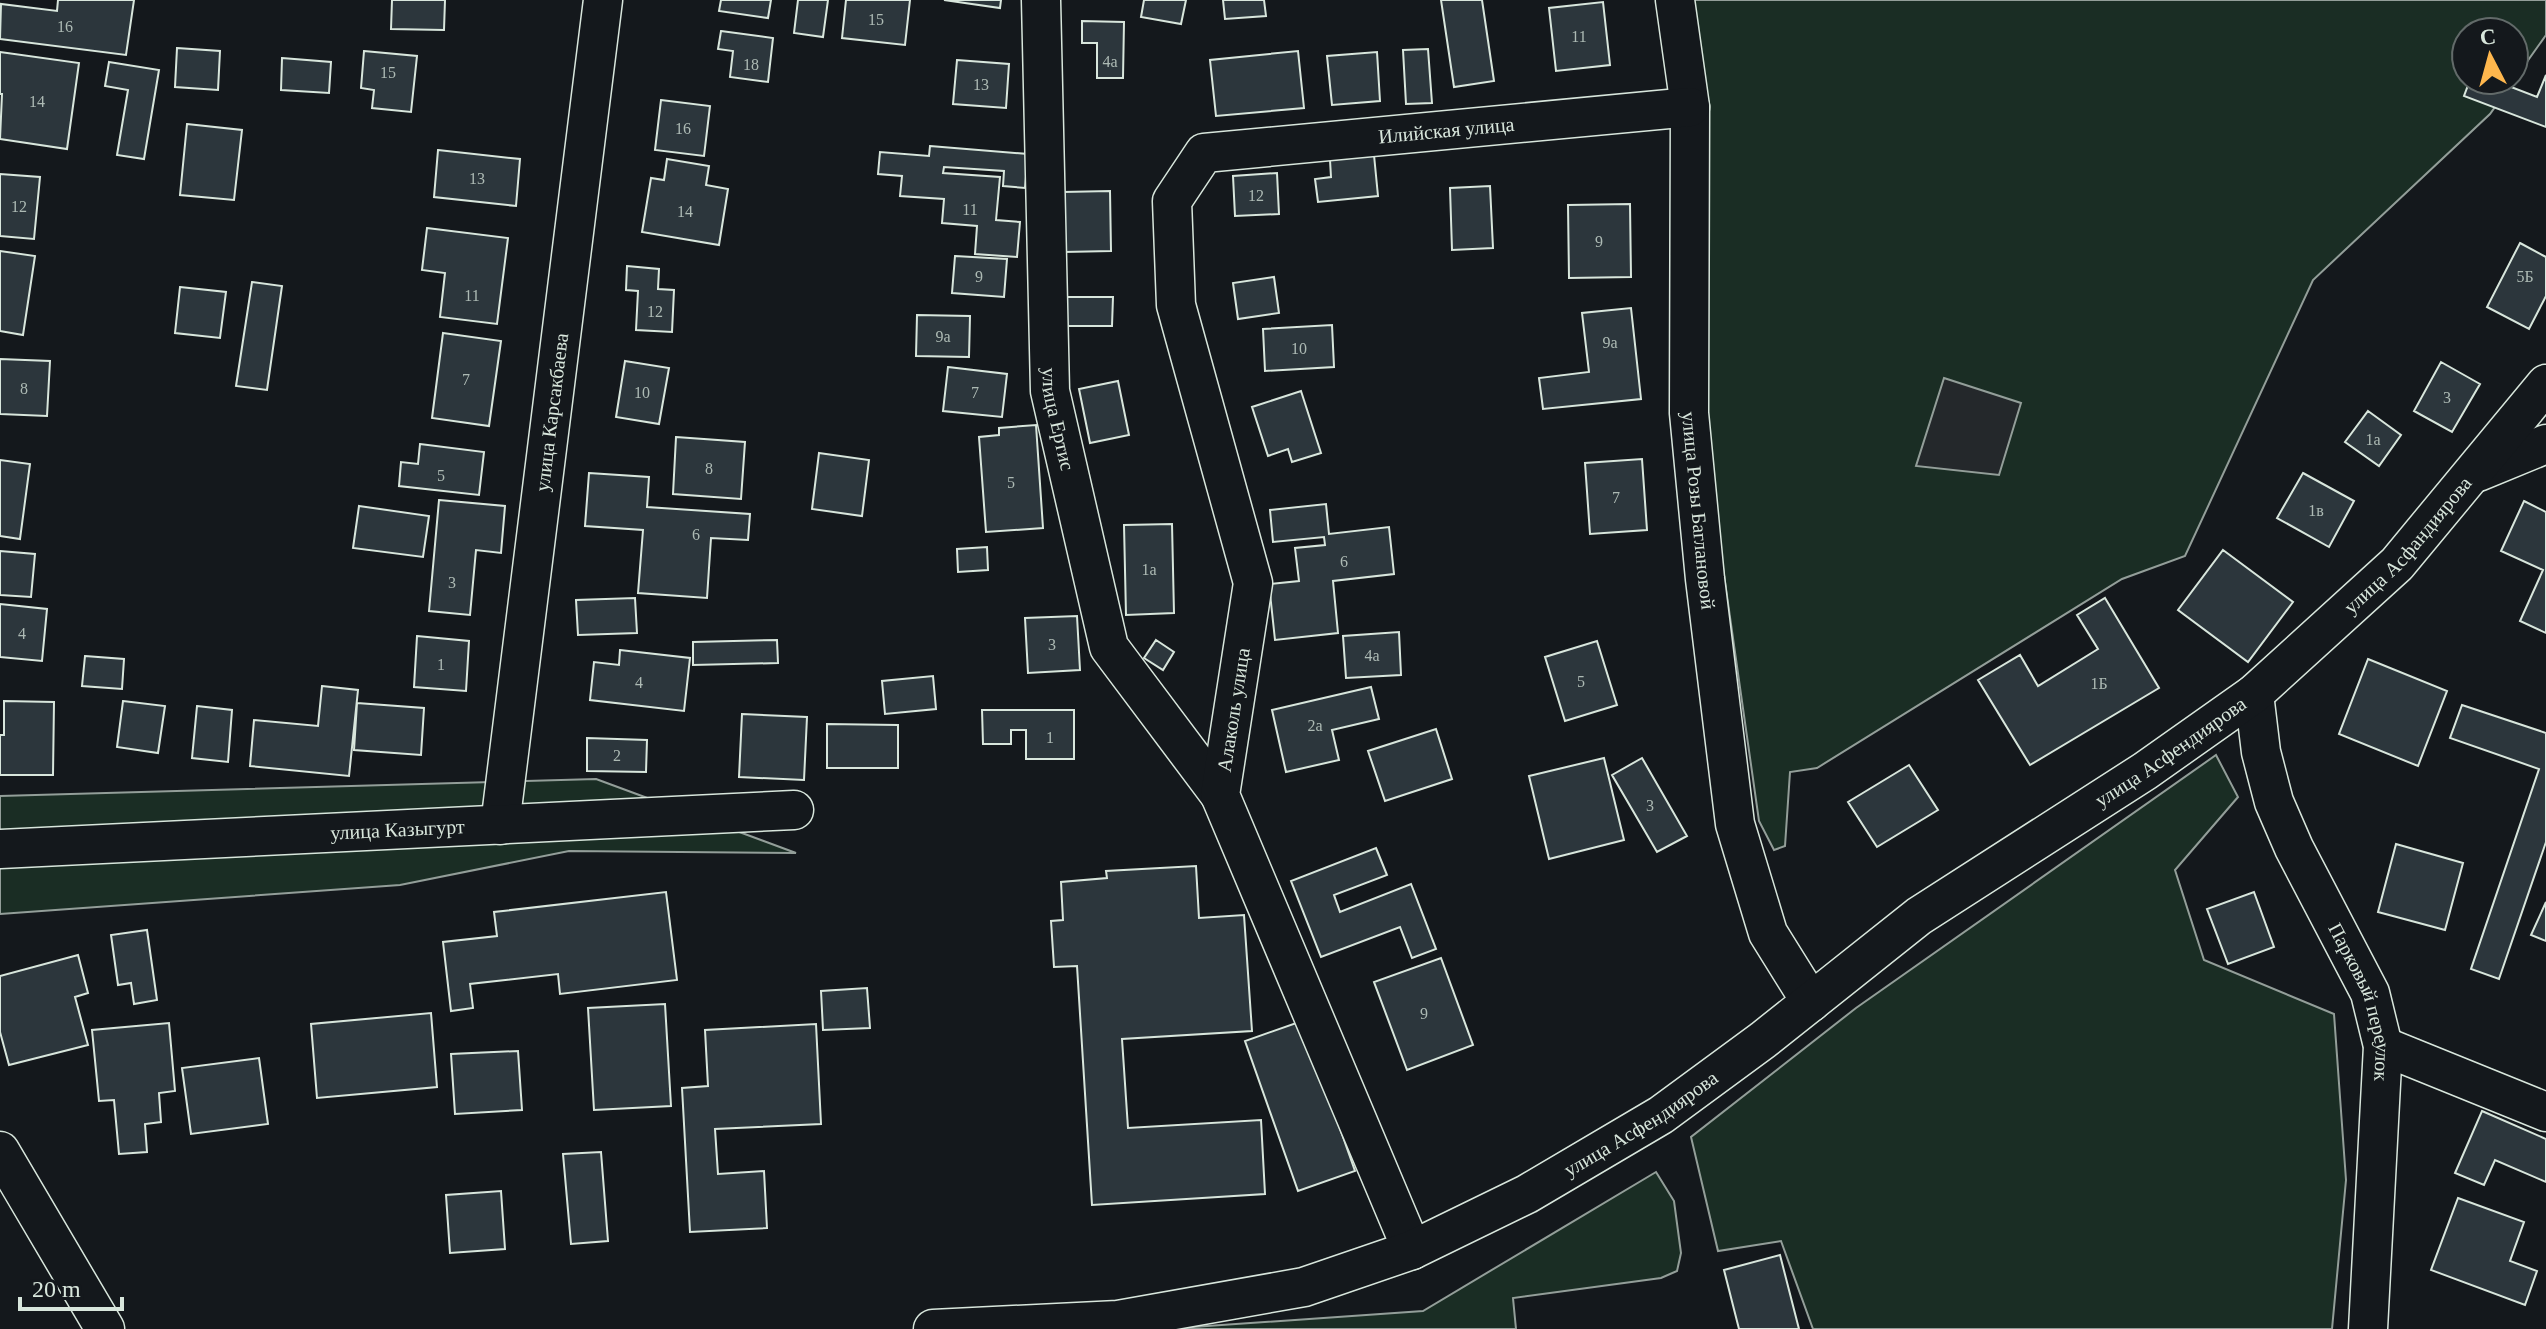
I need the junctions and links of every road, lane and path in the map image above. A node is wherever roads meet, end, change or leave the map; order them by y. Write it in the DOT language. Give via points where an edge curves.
graph roads {
  1 [pos="603,0"];
  2 [pos="1041,0"];
  3 [pos="1675,0"];
  4 [pos="1690,107"];
  5 [pos="1204,153"];
  6 [pos="2546,384"];
  7 [pos="2540,452"];
  8 [pos="2472,474"];
  9 [pos="2254,694"];
  10 [pos="1220,795"];
  11 [pos="794,810"];
  12 [pos="500,825"];
  13 [pos="0,849"];
  14 [pos="1811,1002"];
  15 [pos="2383,1046"];
  16 [pos="2546,1112"];
  17 [pos="0,1151"];
  18 [pos="1412,1250"];
  19 [pos="2369,1284"];
  20 [pos="105,1329"];
  21 [pos="933,1329"];
  22 [pos="2368,1329"];
  23 [pos="2398,1329"];
  1 -- 12 [label="street, улица Карсакбаева"];
  2 -- 10 [label="street, улица Ертис" via="1050,391 1109,647"];
  3 -- 4 [label="street, улица Розы Баглановой"];
  4 -- 5 [label="street, Илийская улица"];
  4 -- 14 [label="street, улица Розы Баглановой" via="1689,413 1735,824 1768,933"];
  5 -- 10 [label="street, Алаколь улица" via="1172,201 1176,305 1253,583"];
  6 -- 8 [label="street, улица Асфандиярова"];
  7 -- 8 [label="street"];
  8 -- 9 [label="street, улица Асфандиярова" via="2397,564"];
  9 -- 14 [label="street, улица Асфендиярова" via="1919,916"];
  9 -- 15 [label="street, Парковый переулок" via="2274,802 2370,993"];
  10 -- 18 [label="street, Алаколь улица"];
  11 -- 12 [label="street, улица Казыгурт"];
  12 -- 13 [label="street, улица Казыгурт"];
  14 -- 18 [label="street, улица Асфендиярова" via="1661,1115 1527,1194"];
  15 -- 16 [label="street"];
  15 -- 19 [label="street, Парковый переулок"];
  17 -- 20 [label="street"];
  18 -- 21 [label="street, улица Асфендиярова" via="1304,1287 1118,1320"];
  19 -- 22 [label="street, Парковый переулок"];
  19 -- 23 [label="street"];
}
